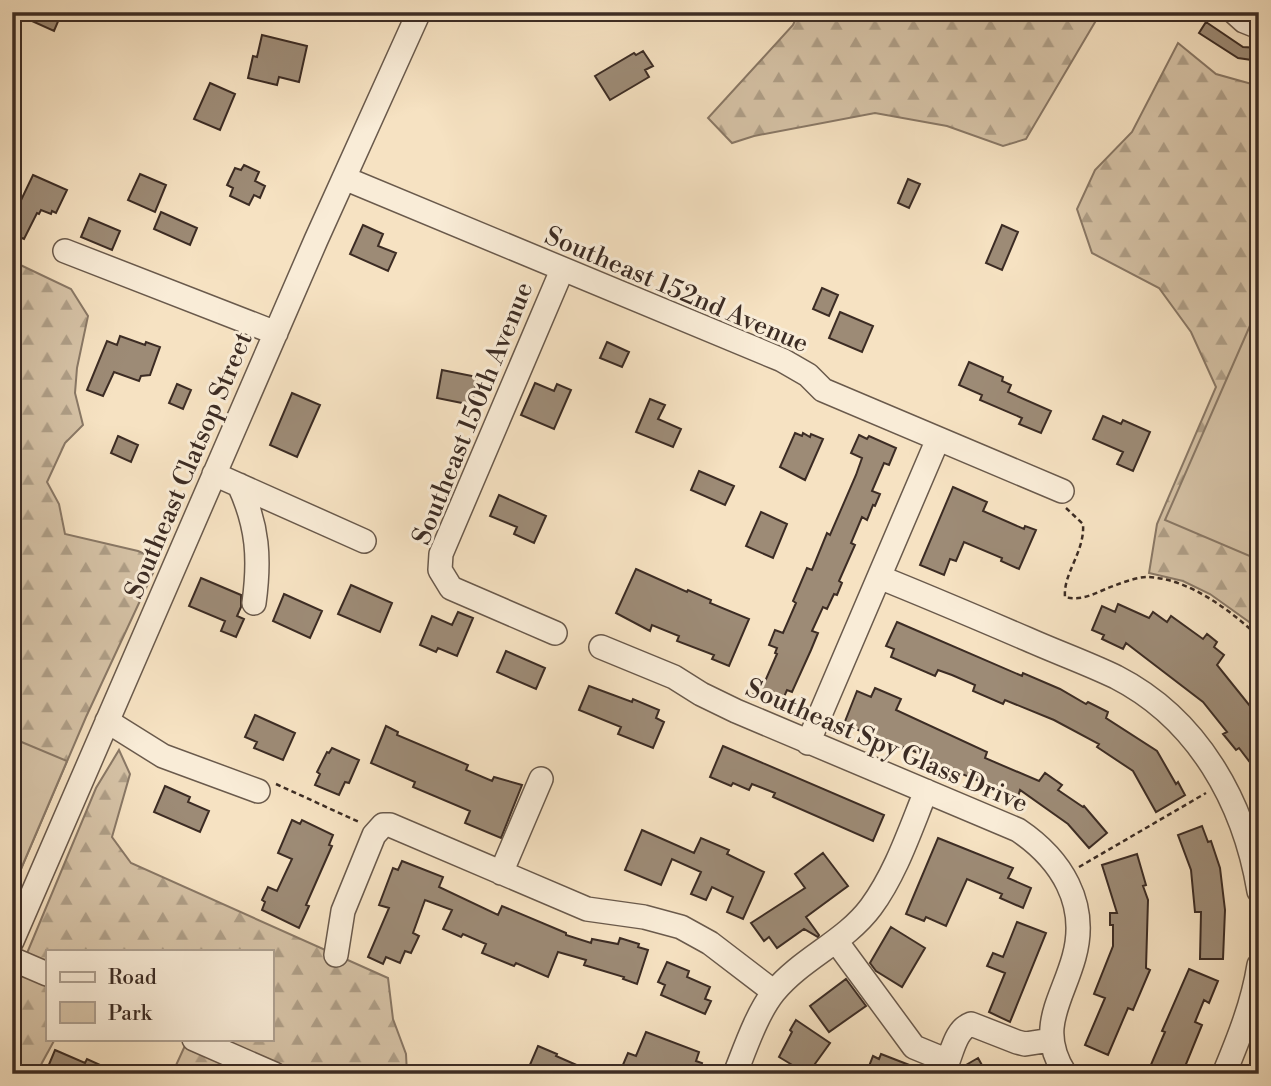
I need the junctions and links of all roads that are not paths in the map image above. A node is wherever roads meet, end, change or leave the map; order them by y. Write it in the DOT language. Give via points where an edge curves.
graph roads {
  1 [pos="419,12"];
  2 [pos="1234,12"];
  3 [pos="1259,27"];
  4 [pos="344,178"];
  5 [pos="65,251"];
  6 [pos="562,270"];
  7 [pos="276,332"];
  8 [pos="938,439"];
  9 [pos="214,474"];
  10 [pos="239,485"];
  11 [pos="1062,491"];
  12 [pos="364,541"];
  13 [pos="879,577"];
  14 [pos="254,603"];
  15 [pos="555,633"];
  16 [pos="601,647"];
  17 [pos="107,721"];
  18 [pos="808,743"];
  19 [pos="541,779"];
  20 [pos="258,791"];
  21 [pos="926,791"];
  22 [pos="501,873"];
  23 [pos="1259,891"];
  24 [pos="836,941"];
  25 [pos="12,942"];
  26 [pos="336,955"];
  27 [pos="12,959"];
  28 [pos="1259,965"];
  29 [pos="46,974"];
  30 [pos="774,992"];
  31 [pos="196,1040"];
  32 [pos="1051,1040"];
  33 [pos="274,1074"];
  34 [pos="735,1074"];
  35 [pos="1065,1074"];
  36 [pos="1224,1074"];
  1 -- 4 [label="street, Southeast Clatsop Street"];
  2 -- 3 [label="street"];
  4 -- 6 [label="street, Southeast 152nd Avenue"];
  4 -- 7 [label="street, Southeast Clatsop Street"];
  5 -- 7 [label="street"];
  6 -- 8 [label="street, Southeast 152nd Avenue" via="782,360 823,390"];
  6 -- 15 [label="street, Southeast 150th Avenue" via="441,554 440,570 451,588"];
  7 -- 9 [label="street, Southeast Clatsop Street"];
  8 -- 11 [label="street, Southeast 152nd Avenue"];
  8 -- 13 [label="street"];
  9 -- 10 [label="street"];
  9 -- 17 [label="street, Southeast Clatsop Street"];
  10 -- 12 [label="street"];
  10 -- 14 [label="street" via="248,504 259,567"];
  13 -- 18 [label="street"];
  13 -- 23 [label="street" via="1117,678 1177,720 1223,783 1253,858"];
  16 -- 18 [label="street, Southeast Spy Glass Drive"];
  17 -- 20 [label="street" via="163,756"];
  17 -- 25 [label="street, Southeast Clatsop Street"];
  18 -- 21 [label="street, Southeast Spy Glass Drive"];
  19 -- 22 [label="street"];
  21 -- 24 [label="street" via="883,888 855,925"];
  21 -- 32 [label="street, Southeast Spy Glass Drive" via="1018,830 1048,853 1064,875 1075,905 1077,943 1052,1016"];
  22 -- 26 [label="street" via="396,827 381,826 343,911"];
  22 -- 30 [label="street" via="587,909 681,927"];
  24 -- 30 [label="street"];
  24 -- 32 [label="street" via="914,1047 948,1061 960,1033 971,1024 1025,1044"];
  27 -- 29 [label="street"];
  28 -- 36 [label="street" via="1244,1025"];
  30 -- 34 [label="street"];
  31 -- 33 [label="street"];
  32 -- 35 [label="street"];
}
